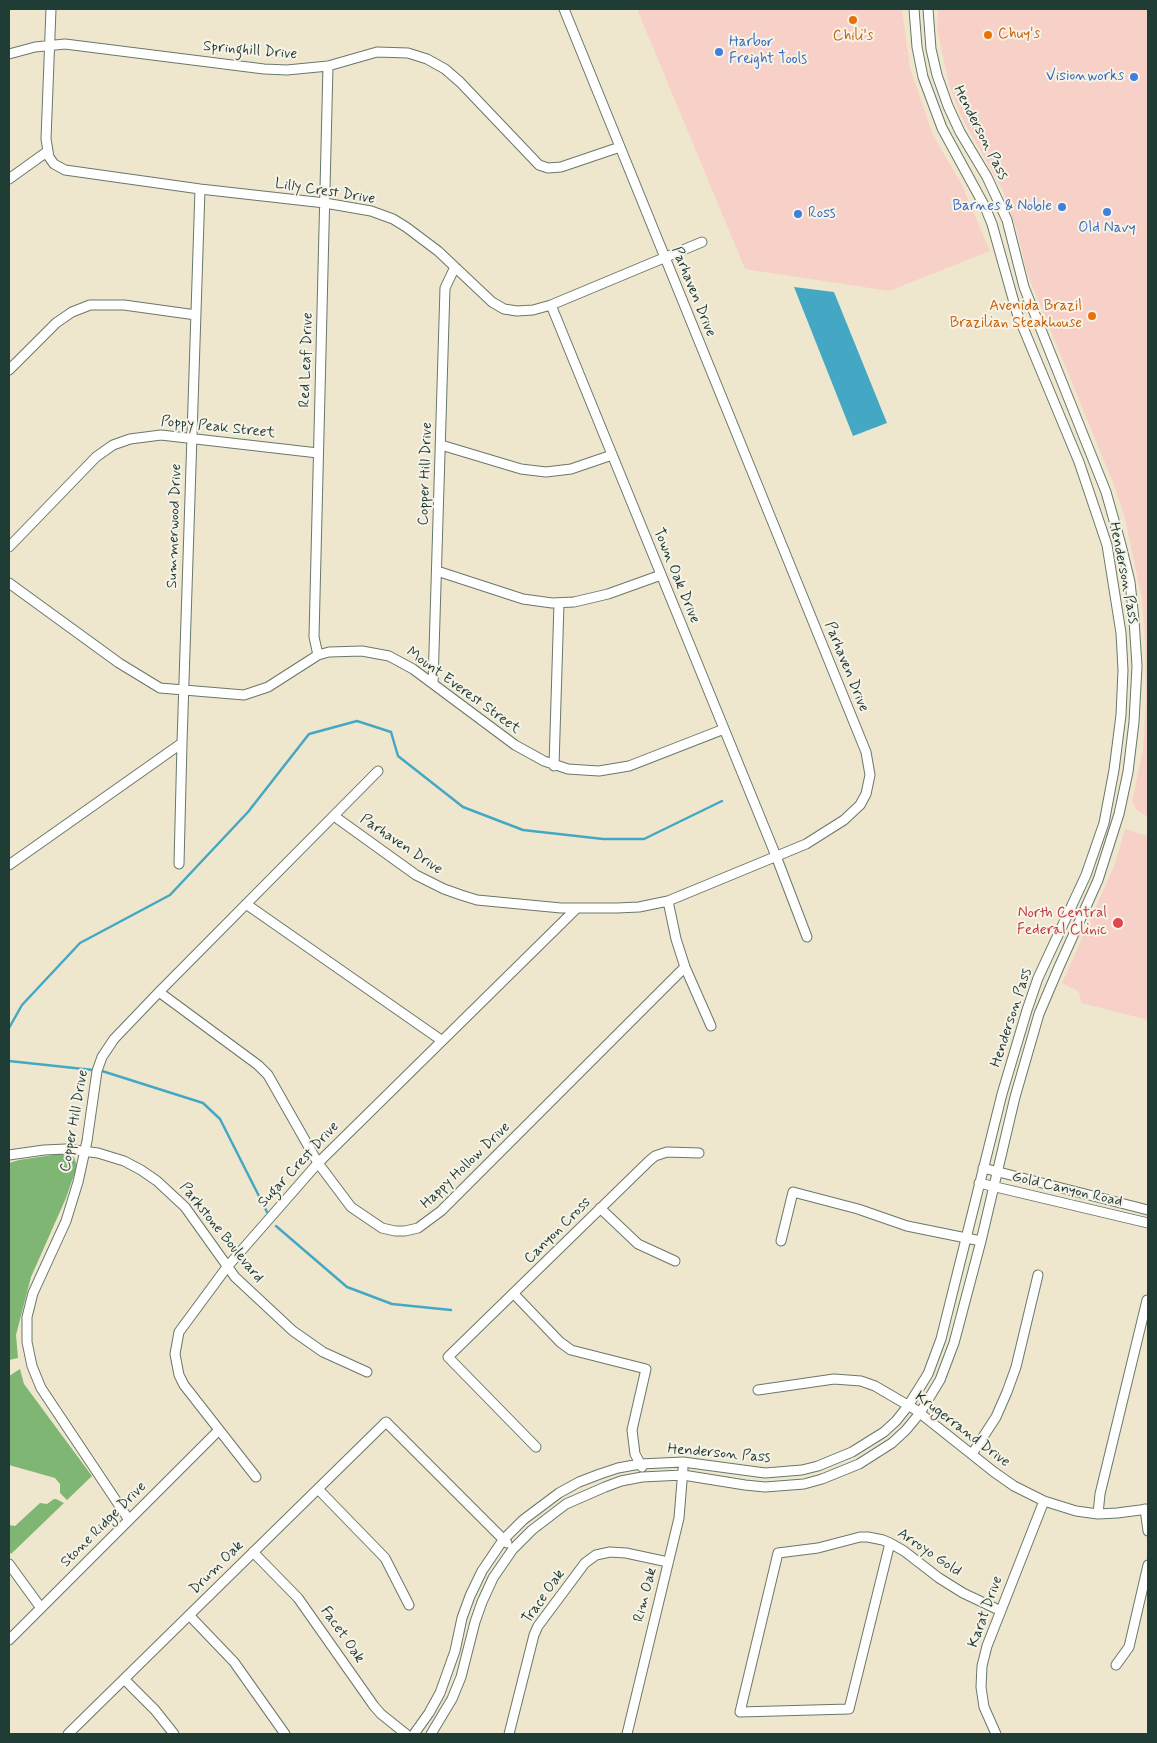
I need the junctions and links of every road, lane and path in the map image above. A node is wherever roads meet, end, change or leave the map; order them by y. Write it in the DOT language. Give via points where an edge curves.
graph roads {
  1 [pos="51,9"];
  2 [pos="564,9"];
  3 [pos="914,9"];
  4 [pos="928,9"];
  5 [pos="50,46"];
  6 [pos="9,54"];
  7 [pos="328,66"];
  8 [pos="948,106"];
  9 [pos="936,111"];
  10 [pos="620,147"];
  11 [pos="48,151"];
  12 [pos="9,179"];
  13 [pos="200,189"];
  14 [pos="325,203"];
  15 [pos="702,242"];
  16 [pos="664,257"];
  17 [pos="455,267"];
  18 [pos="551,305"];
  19 [pos="196,315"];
  20 [pos="9,370"];
  21 [pos="1064,388"];
  22 [pos="1051,394"];
  23 [pos="192,438"];
  24 [pos="441,445"];
  25 [pos="318,453"];
  26 [pos="612,455"];
  27 [pos="1115,521"];
  28 [pos="1101,525"];
  29 [pos="9,547"];
  30 [pos="437,571"];
  31 [pos="661,575"];
  32 [pos="9,583"];
  33 [pos="559,603"];
  34 [pos="318,655"];
  35 [pos="1137,666"];
  36 [pos="1123,670"];
  37 [pos="433,684"];
  38 [pos="184,690"];
  39 [pos="724,729"];
  40 [pos="182,743"];
  41 [pos="554,766"];
  42 [pos="378,771"];
  43 [pos="334,816"];
  44 [pos="776,856"];
  45 [pos="179,864"];
  46 [pos="9,865"];
  47 [pos="668,901"];
  48 [pos="246,904"];
  49 [pos="576,909"];
  50 [pos="807,937"];
  51 [pos="685,967"];
  52 [pos="159,992"];
  53 [pos="711,1026"];
  54 [pos="441,1040"];
  55 [pos="85,1152"];
  56 [pos="699,1153"];
  57 [pos="9,1155"];
  58 [pos="318,1163"];
  59 [pos="983,1168"];
  60 [pos="997,1172"];
  61 [pos="979,1183"];
  62 [pos="994,1186"];
  63 [pos="600,1208"];
  64 [pos="1148,1210"];
  65 [pos="1148,1223"];
  66 [pos="966,1238"];
  67 [pos="781,1241"];
  68 [pos="981,1241"];
  69 [pos="675,1261"];
  70 [pos="227,1267"];
  71 [pos="1038,1275"];
  72 [pos="514,1294"];
  73 [pos="1146,1300"];
  74 [pos="367,1372"];
  75 [pos="758,1390"];
  76 [pos="908,1406"];
  77 [pos="920,1413"];
  78 [pos="219,1430"];
  79 [pos="536,1447"];
  80 [pos="972,1454"];
  81 [pos="683,1462"];
  82 [pos="640,1464"];
  83 [pos="683,1475"];
  84 [pos="256,1477"];
  85 [pos="649,1477"];
  86 [pos="318,1489"];
  87 [pos="1044,1501"];
  88 [pos="1147,1509"];
  89 [pos="1098,1514"];
  90 [pos="129,1520"];
  91 [pos="1148,1531"];
  92 [pos="503,1540"];
  93 [pos="890,1543"];
  94 [pos="513,1549"];
  95 [pos="253,1552"];
  96 [pos="668,1562"];
  97 [pos="9,1564"];
  98 [pos="1148,1565"];
  99 [pos="409,1605"];
  100 [pos="41,1608"];
  101 [pos="1001,1611"];
  102 [pos="189,1615"];
  103 [pos="9,1640"];
  104 [pos="1116,1665"];
  105 [pos="124,1679"];
  106 [pos="68,1734"];
  107 [pos="174,1734"];
  108 [pos="285,1734"];
  109 [pos="406,1734"];
  110 [pos="414,1734"];
  111 [pos="431,1734"];
  112 [pos="510,1734"];
  113 [pos="627,1734"];
  114 [pos="996,1734"];
  1 -- 5 [label="street"];
  2 -- 10 [label="street, Parhaven Drive"];
  3 -- 9 [label="street, Henderson Pass" via="923,77"];
  4 -- 8 [label="street, Henderson Pass" via="931,49"];
  5 -- 6 [label="street, Springhill Drive"];
  5 -- 7 [label="street, Springhill Drive" via="65,44 264,69"];
  5 -- 11 [label="street"];
  7 -- 10 [label="street, Springhill Drive" via="387,51 427,59 460,82 539,165 548,168"];
  7 -- 14 [label="street, Red Leaf Drive"];
  8 -- 9 [label="street"];
  8 -- 21 [label="street, Henderson Pass" via="1007,220 1024,287"];
  9 -- 22 [label="street, Henderson Pass" via="992,224 1017,313"];
  10 -- 16 [label="street, Parhaven Drive"];
  11 -- 12 [label="street"];
  11 -- 13 [label="street, Lilly Crest Drive" via="54,164 65,170"];
  13 -- 14 [label="street, Lilly Crest Drive"];
  13 -- 19 [label="street, Summerwood Drive"];
  14 -- 17 [label="street, Lilly Crest Drive" via="370,211 393,219 422,238"];
  14 -- 25 [label="street, Red Leaf Drive"];
  15 -- 16 [label="street, Lilly Crest Drive"];
  16 -- 18 [label="street, Lilly Crest Drive"];
  16 -- 44 [label="street, Parhaven Drive" via="869,763 869,785 860,805 826,832"];
  17 -- 18 [label="street, Lilly Crest Drive" via="504,309 532,310"];
  17 -- 24 [label="street, Copper Hill Drive" via="446,288"];
  18 -- 26 [label="street, Town Oak Drive"];
  19 -- 20 [label="street" via="124,305 90,306 72,312 56,323"];
  19 -- 23 [label="street, Summerwood Drive"];
  21 -- 22 [label="street"];
  21 -- 27 [label="street, Henderson Pass"];
  22 -- 28 [label="street, Henderson Pass"];
  23 -- 25 [label="street, Poppy Peak Street"];
  23 -- 29 [label="street, Poppy Peak Street" via="147,436 113,445 90,462"];
  23 -- 38 [label="street, Summerwood Drive"];
  24 -- 26 [label="street" via="521,469 546,472 571,469"];
  24 -- 30 [label="street, Copper Hill Drive"];
  25 -- 34 [label="street, Red Leaf Drive" via="314,637"];
  26 -- 31 [label="street, Town Oak Drive"];
  27 -- 28 [label="street"];
  27 -- 35 [label="street, Henderson Pass" via="1130,582"];
  28 -- 36 [label="street, Henderson Pass" via="1122,633"];
  30 -- 33 [label="street" via="523,599"];
  30 -- 37 [label="street, Copper Hill Drive"];
  31 -- 33 [label="street" via="608,594"];
  31 -- 39 [label="street, Town Oak Drive"];
  32 -- 38 [label="street, Mount Everest Street" via="153,685"];
  33 -- 41 [label="street"];
  34 -- 37 [label="street, Mount Everest Street" via="352,651 380,653 398,660"];
  34 -- 38 [label="street, Mount Everest Street" via="254,693"];
  35 -- 36 [label="street"];
  35 -- 60 [label="street, Henderson Pass" via="1134,722 1120,814 1098,880 1040,1014"];
  36 -- 59 [label="street, Henderson Pass" via="1121,715 1104,823 1086,875 1038,978"];
  37 -- 41 [label="street, Mount Everest Street" via="515,745"];
  38 -- 40 [label="street, Summerwood Drive"];
  39 -- 41 [label="street, Mount Everest Street" via="629,766 599,770"];
  39 -- 44 [label="street, Town Oak Drive"];
  40 -- 45 [label="street, Summerwood Drive"];
  40 -- 46 [label="street"];
  42 -- 43 [label="street, Copper Hill Drive"];
  43 -- 48 [label="street, Copper Hill Drive"];
  43 -- 49 [label="street, Parhaven Drive" via="416,875 444,889 477,900"];
  44 -- 47 [label="street, Parhaven Drive"];
  44 -- 50 [label="street, Town Oak Drive"];
  47 -- 49 [label="street, Parhaven Drive" via="639,907"];
  47 -- 51 [label="street"];
  48 -- 52 [label="street, Copper Hill Drive"];
  48 -- 54 [label="street"];
  49 -- 54 [label="street, Sugar Crest Drive"];
  51 -- 53 [label="street"];
  51 -- 58 [label="street, Happy Hollow Drive" via="441,1211 418,1228 395,1231 382,1228 361,1215 351,1207"];
  52 -- 55 [label="street, Copper Hill Drive" via="114,1039 102,1058"];
  52 -- 58 [label="street, Happy Hollow Drive" via="268,1075"];
  54 -- 58 [label="street, Sugar Crest Drive"];
  55 -- 57 [label="street, Parkstone Boulevard" via="66,1149"];
  55 -- 70 [label="street, Parkstone Boulevard" via="106,1154 124,1161 157,1181 185,1207"];
  55 -- 90 [label="street, Copper Hill Drive" via="66,1221 33,1293 27,1317 27,1342 41,1388"];
  56 -- 63 [label="street, Canyon Cross" via="667,1152 655,1156"];
  58 -- 70 [label="street, Sugar Crest Drive"];
  59 -- 60 [label="street, Gold Canyon Road"];
  59 -- 61 [label="street, Henderson Pass"];
  60 -- 62 [label="street, Henderson Pass"];
  60 -- 64 [label="street, Gold Canyon Road"];
  61 -- 62 [label="street, Gold Canyon Road"];
  61 -- 66 [label="street, Henderson Pass"];
  62 -- 65 [label="street, Gold Canyon Road"];
  62 -- 68 [label="street, Henderson Pass"];
  63 -- 69 [label="street" via="638,1244"];
  63 -- 72 [label="street, Canyon Cross"];
  66 -- 67 [label="street" via="907,1226 793,1192"];
  66 -- 68 [label="street"];
  66 -- 76 [label="street, Henderson Pass" via="935,1357"];
  68 -- 77 [label="street, Henderson Pass" via="948,1362"];
  70 -- 74 [label="street, Parkstone Boulevard" via="243,1286 307,1342"];
  70 -- 78 [label="street, Sugar Crest Drive" via="182,1328 174,1354 184,1385"];
  71 -- 80 [label="street" via="1007,1392 996,1417"];
  72 -- 79 [label="street, Canyon Cross" via="448,1357"];
  72 -- 82 [label="street" via="571,1350 646,1369 632,1430 633,1446"];
  73 -- 89 [label="street"];
  75 -- 76 [label="street, Krugerrand Drive" via="853,1379 875,1386"];
  76 -- 77 [label="street, Krugerrand Drive"];
  76 -- 81 [label="street, Henderson Pass" via="884,1432 852,1452 802,1470 765,1473"];
  77 -- 80 [label="street, Krugerrand Drive"];
  77 -- 83 [label="street, Henderson Pass" via="892,1443 859,1464 822,1480 765,1487"];
  78 -- 84 [label="street, Sugar Crest Drive"];
  78 -- 90 [label="street, Stone Ridge Drive"];
  80 -- 87 [label="street, Krugerrand Drive" via="1014,1486"];
  81 -- 82 [label="street, Henderson Pass"];
  81 -- 83 [label="street, Rim Oak"];
  82 -- 85 [label="street"];
  82 -- 92 [label="street, Henderson Pass" via="600,1474 559,1493 522,1520"];
  83 -- 85 [label="street, Henderson Pass"];
  83 -- 96 [label="street, Rim Oak" via="679,1518"];
  85 -- 94 [label="street, Henderson Pass" via="621,1481 566,1504"];
  86 -- 92 [label="street, Drum Oak" via="386,1422"];
  86 -- 95 [label="street, Drum Oak"];
  86 -- 99 [label="street" via="385,1558"];
  87 -- 89 [label="street, Krugerrand Drive"];
  87 -- 101 [label="street, Karat Drive"];
  88 -- 89 [label="street, Krugerrand Drive"];
  88 -- 91 [label="street"];
  90 -- 100 [label="street, Stone Ridge Drive"];
  92 -- 94 [label="street"];
  92 -- 110 [label="street, Henderson Pass" via="470,1596 448,1673 433,1706"];
  93 -- 93 [label="street, Arroyo Gold" via="874,1537 860,1537 818,1548 778,1553 740,1712 849,1709"];
  93 -- 101 [label="street, Arroyo Gold" via="939,1578"];
  94 -- 111 [label="street, Henderson Pass" via="493,1578 482,1602 461,1677"];
  95 -- 102 [label="street, Drum Oak"];
  95 -- 109 [label="street, Facet Oak" via="298,1598 374,1706"];
  96 -- 112 [label="street, Trace Oak" via="610,1552 596,1555 585,1563 534,1635"];
  96 -- 113 [label="street, Rim Oak"];
  97 -- 100 [label="street"];
  98 -- 104 [label="street" via="1129,1647"];
  100 -- 103 [label="street, Stone Ridge Drive"];
  101 -- 114 [label="street, Karat Drive" via="986,1651 981,1676 984,1707"];
  102 -- 105 [label="street, Drum Oak"];
  102 -- 108 [label="street" via="234,1662"];
  105 -- 106 [label="street, Drum Oak"];
  105 -- 107 [label="street"];
}
